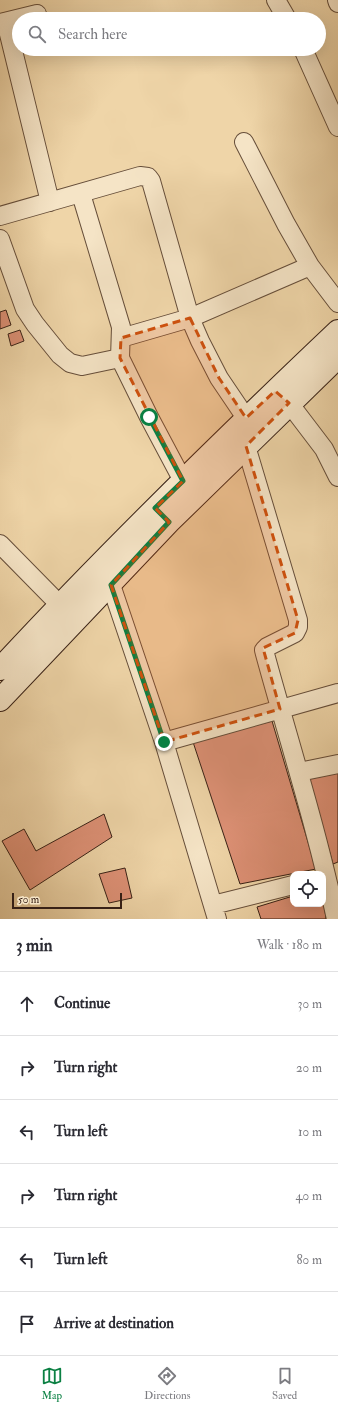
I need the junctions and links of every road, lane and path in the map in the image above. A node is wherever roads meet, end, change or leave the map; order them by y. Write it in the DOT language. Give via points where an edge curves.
graph roads {
  1 [pos="276,0"];
  2 [pos="337,0"];
  3 [pos="338,3"];
  4 [pos="283,12"];
  5 [pos="3,22"];
  6 [pos="306,56"];
  7 [pos="338,127"];
  8 [pos="244,142"];
  9 [pos="81,194"];
  10 [pos="50,202"];
  11 [pos="0,216"];
  12 [pos="0,239"];
  13 [pos="310,266"];
  14 [pos="338,303"];
  15 [pos="190,318"];
  16 [pos="338,331"];
  17 [pos="121,338"];
  18 [pos="338,357"];
  19 [pos="120,358"];
  20 [pos="282,397"];
  21 [pos="246,418"];
  22 [pos="246,446"];
  23 [pos="338,477"];
  24 [pos="183,481"];
  25 [pos="162,515"];
  26 [pos="0,544"];
  27 [pos="111,585"];
  28 [pos="60,605"];
  29 [pos="0,669"];
  30 [pos="338,693"];
  31 [pos="0,700"];
  32 [pos="280,709"];
  33 [pos="164,742"];
  34 [pos="338,764"];
  35 [pos="299,772"];
  36 [pos="329,876"];
  37 [pos="290,886"];
  38 [pos="215,912"];
  39 [pos="336,919"];
  1 -- 4 [label="street"];
  2 -- 3 [label="street"];
  5 -- 10 [label="street"];
  6 -- 7 [label="street"];
  8 -- 13 [label="street"];
  9 -- 10 [label="street"];
  9 -- 15 [label="street" via="140,176 151,180"];
  9 -- 17 [label="street" via="121,327"];
  10 -- 11 [label="street"];
  12 -- 19 [label="street" via="25,309 60,355 70,363 82,366"];
  13 -- 14 [label="street"];
  13 -- 15 [label="street"];
  15 -- 17 [label="street"];
  15 -- 21 [label="street" via="219,378"];
  16 -- 20 [label="main road"];
  17 -- 19 [label="street"];
  18 -- 20 [label="main road"];
  19 -- 24 [label="street"];
  20 -- 21 [label="main road"];
  20 -- 22 [label="main road"];
  20 -- 23 [label="street" via="324,449"];
  21 -- 24 [label="main road"];
  22 -- 25 [label="main road"];
  22 -- 32 [label="street" via="298,620 295,633 264,650"];
  24 -- 25 [label="main road"];
  25 -- 27 [label="main road"];
  25 -- 28 [label="main road"];
  26 -- 28 [label="street"];
  27 -- 31 [label="main road"];
  27 -- 33 [label="street"];
  28 -- 29 [label="main road"];
  30 -- 32 [label="street"];
  32 -- 33 [label="street"];
  32 -- 35 [label="street"];
  33 -- 38 [label="street"];
  34 -- 35 [label="street"];
  35 -- 36 [label="street"];
  36 -- 39 [label="street"];
  37 -- 38 [label="street"];
}
